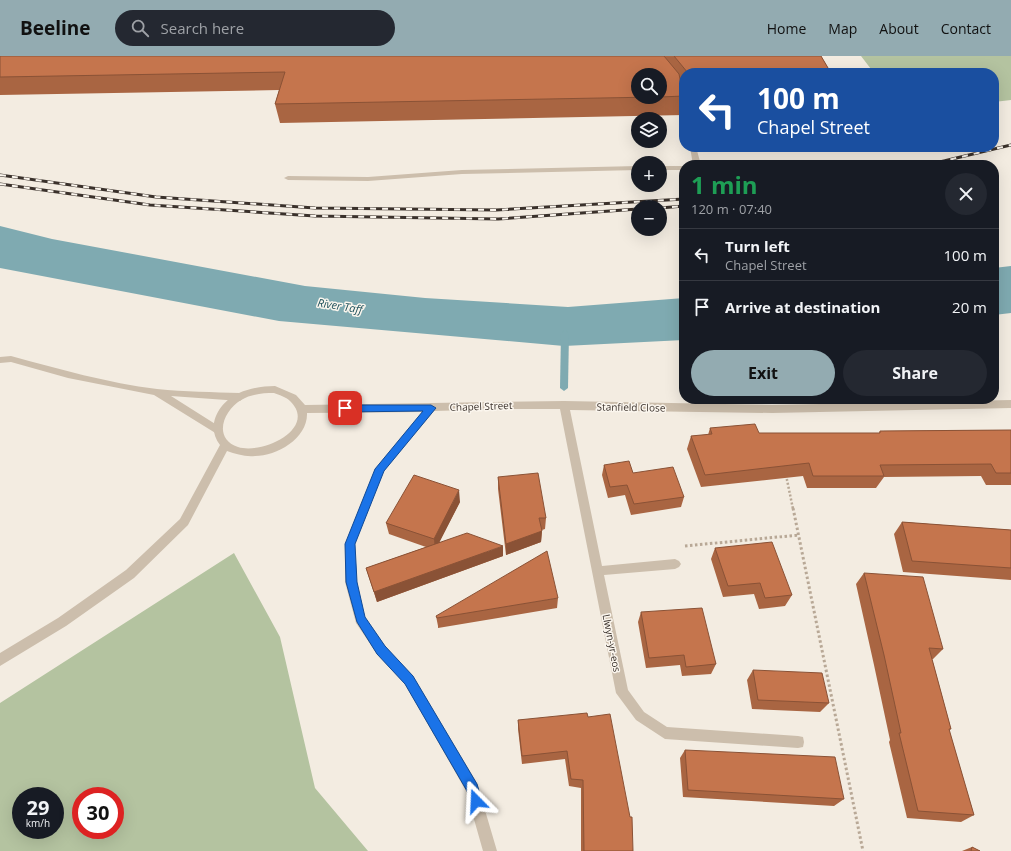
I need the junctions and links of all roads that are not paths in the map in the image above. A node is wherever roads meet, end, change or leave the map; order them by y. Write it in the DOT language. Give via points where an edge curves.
graph roads {
  1 [pos="631,168"];
  2 [pos="667,168"];
  3 [pos="679,168"];
  4 [pos="288,178"];
  5 [pos="0,360"];
  6 [pos="157,392"];
  7 [pos="240,396"];
  8 [pos="1011,404"];
  9 [pos="564,405"];
  10 [pos="302,408"];
  11 [pos="431,408"];
  12 [pos="217,430"];
  13 [pos="226,444"];
  14 [pos="675,564"];
  15 [pos="598,571"];
  16 [pos="0,660"];
  17 [pos="798,742"];
  18 [pos="490,851"];
  1 -- 4 [label="street" via="462,172 368,179"];
  2 -- 3 [label="street"];
  5 -- 6 [label="street" via="11,359 68,375"];
  6 -- 7 [label="street"];
  6 -- 12 [label="street"];
  7 -- 10 [label="street" via="260,390 274,390 297,399"];
  7 -- 12 [label="street" via="224,409 218,420"];
  8 -- 9 [label="street, Stanfield Close" via="772,409"];
  9 -- 11 [label="street, Chapel Street"];
  9 -- 15 [label="street, Llwyn-yr-eos"];
  10 -- 11 [label="street, Chapel Street"];
  10 -- 13 [label="street" via="303,419 298,430 290,440 278,448 246,453 232,449"];
  11 -- 18 [label="street" via="380,469 350,544 351,582 360,618 381,650 409,680 472,788"];
  12 -- 13 [label="street" via="221,440"];
  13 -- 16 [label="street" via="184,522 130,574 62,622"];
  14 -- 15 [label="street"];
  15 -- 17 [label="street, Llwyn-yr-eos" via="622,693 640,716 664,733"];
}
